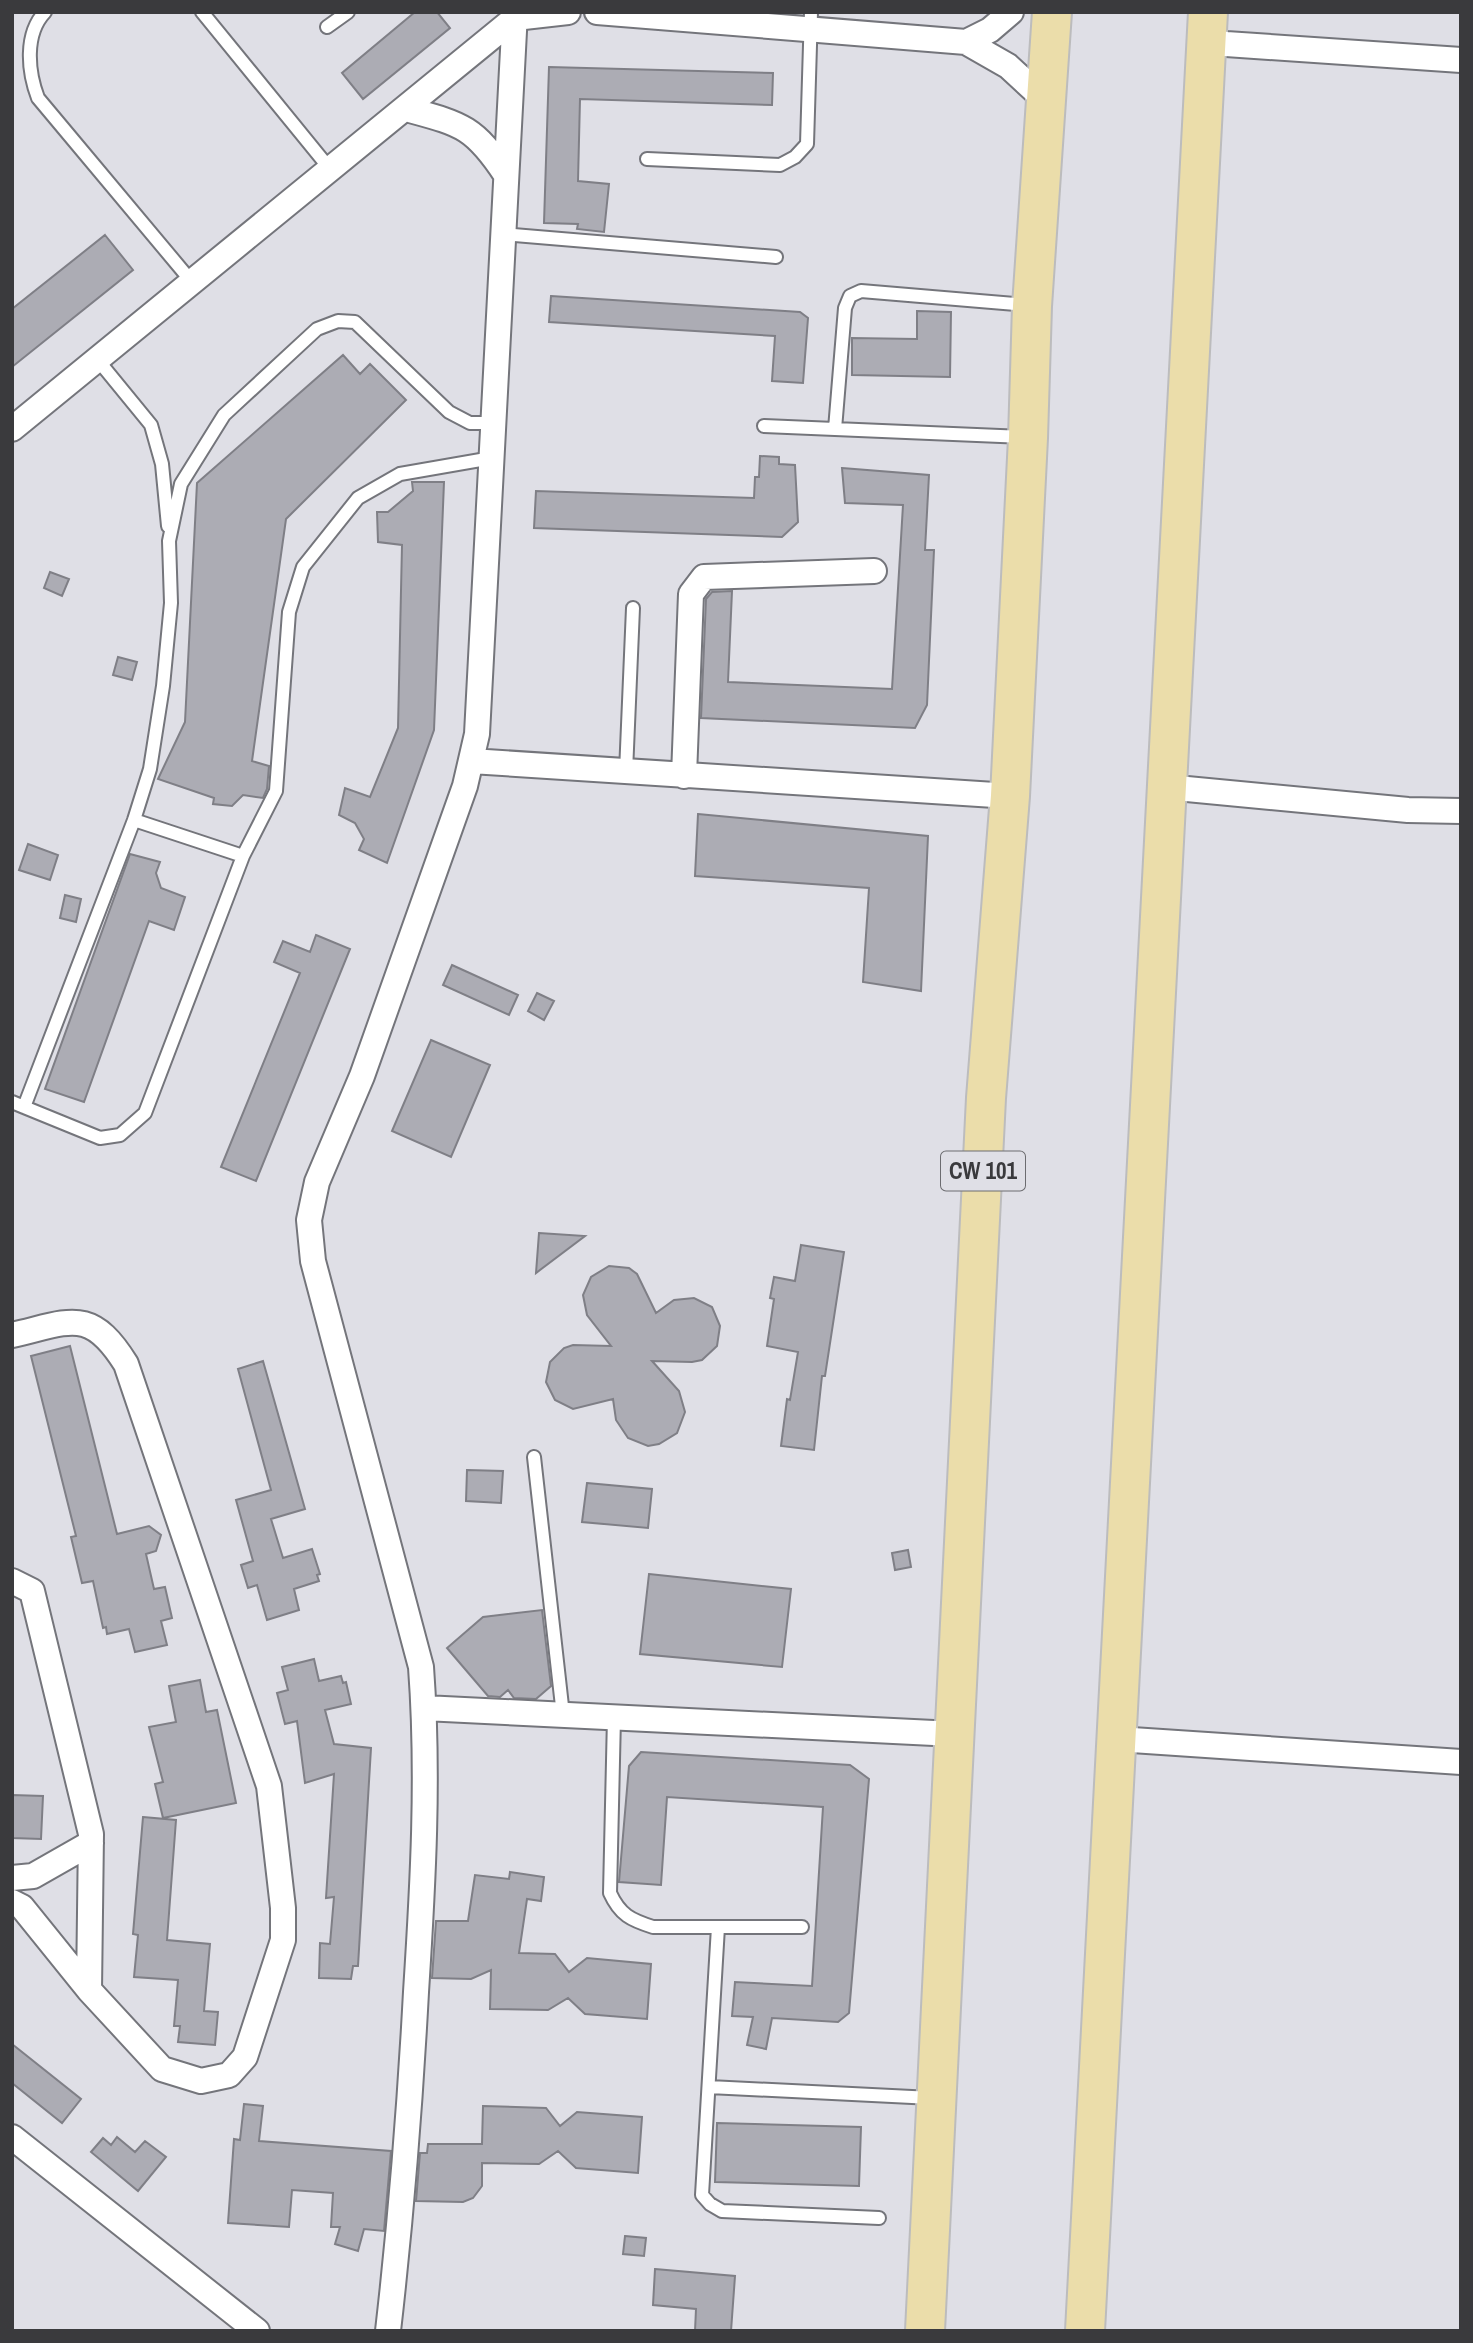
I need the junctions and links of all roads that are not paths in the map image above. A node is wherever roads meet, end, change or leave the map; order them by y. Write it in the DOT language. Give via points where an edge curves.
graph roads {
  1 [pos="46,12"];
  2 [pos="202,12"];
  3 [pos="348,12"];
  4 [pos="568,12"];
  5 [pos="597,12"];
  6 [pos="1011,12"];
  7 [pos="1052,12"];
  8 [pos="515,15"];
  9 [pos="811,21"];
  10 [pos="1207,26"];
  11 [pos="327,27"];
  12 [pos="966,42"];
  13 [pos="1461,60"];
  14 [pos="1046,101"];
  15 [pos="406,108"];
  16 [pos="647,159"];
  17 [pos="330,169"];
  18 [pos="506,175"];
  19 [pos="503,234"];
  20 [pos="776,257"];
  21 [pos="192,282"];
  22 [pos="1032,306"];
  23 [pos="97,359"];
  24 [pos="494,423"];
  25 [pos="764,426"];
  26 [pos="12,429"];
  27 [pos="835,429"];
  28 [pos="1028,438"];
  29 [pos="492,458"];
  30 [pos="169,541"];
  31 [pos="874,571"];
  32 [pos="633,608"];
  33 [pos="471,761"];
  34 [pos="626,772"];
  35 [pos="684,776"];
  36 [pos="1166,787"];
  37 [pos="1010,796"];
  38 [pos="1461,811"];
  39 [pos="135,820"];
  40 [pos="243,856"];
  41 [pos="18,1105"];
  42 [pos="12,1335"];
  43 [pos="534,1457"];
  44 [pos="12,1581"];
  45 [pos="424,1707"];
  46 [pos="563,1714"];
  47 [pos="614,1717"];
  48 [pos="954,1734"];
  49 [pos="1117,1739"];
  50 [pos="1461,1762"];
  51 [pos="91,1843"];
  52 [pos="12,1878"];
  53 [pos="12,1902"];
  54 [pos="718,1927"];
  55 [pos="802,1927"];
  56 [pos="89,1990"];
  57 [pos="709,2087"];
  58 [pos="936,2098"];
  59 [pos="12,2137"];
  60 [pos="879,2218"];
  61 [pos="257,2331"];
  62 [pos="388,2331"];
  63 [pos="925,2331"];
  64 [pos="1084,2331"];
  1 -- 21 [label="lane" via="38,19 29,59 38,98"];
  2 -- 17 [label="lane"];
  3 -- 11 [label="lane"];
  4 -- 8 [label="street"];
  5 -- 9 [label="street"];
  6 -- 12 [label="street"];
  7 -- 14 [label="main road, CW 101"];
  8 -- 15 [label="street"];
  8 -- 18 [label="street"];
  9 -- 12 [label="street"];
  9 -- 16 [label="lane" via="807,144 795,157 780,165"];
  10 -- 13 [label="street" via="1226,44"];
  10 -- 36 [label="main road"];
  12 -- 14 [label="street" via="1008,66"];
  14 -- 22 [label="main road, CW 101"];
  15 -- 17 [label="street"];
  15 -- 18 [label="street" via="460,125 480,138"];
  17 -- 21 [label="street"];
  18 -- 19 [label="street"];
  19 -- 20 [label="lane"];
  19 -- 24 [label="street"];
  21 -- 23 [label="street"];
  22 -- 27 [label="lane" via="861,291 850,296 845,308"];
  22 -- 28 [label="main road, CW 101"];
  23 -- 26 [label="street"];
  23 -- 30 [label="lane" via="151,425 162,464"];
  24 -- 29 [label="street"];
  24 -- 30 [label="lane" via="470,423 449,412 355,322 338,321 317,328 224,415 181,484"];
  25 -- 27 [label="lane"];
  27 -- 28 [label="lane"];
  28 -- 37 [label="main road, CW 101"];
  29 -- 33 [label="street" via="477,734"];
  29 -- 40 [label="lane" via="400,474 358,498 303,567 289,612 276,792"];
  30 -- 39 [label="lane" via="171,603 163,686 150,769"];
  31 -- 35 [label="street" via="704,577 697,584 691,594"];
  32 -- 34 [label="lane"];
  33 -- 34 [label="street"];
  33 -- 45 [label="street" via="362,1076 317,1182 309,1220 313,1261 421,1667"];
  34 -- 35 [label="street"];
  35 -- 37 [label="street"];
  36 -- 38 [label="street"];
  36 -- 49 [label="main road"];
  37 -- 48 [label="main road, CW 101" via="986,1098"];
  39 -- 40 [label="lane"];
  39 -- 41 [label="lane"];
  40 -- 41 [label="lane" via="145,1113 120,1135 100,1138"];
  42 -- 56 [label="street" via="74,1321 93,1326 110,1339 125,1364 269,1786 283,1940 245,2057 229,2075 201,2081 162,2069"];
  43 -- 46 [label="lane"];
  44 -- 51 [label="street" via="33,1591"];
  45 -- 46 [label="street"];
  45 -- 62 [label="street" via="422,1896 404,2191"];
  46 -- 47 [label="street"];
  47 -- 48 [label="street"];
  47 -- 54 [label="lane" via="610,1894 617,1909 629,1920 653,1927"];
  48 -- 58 [label="main road, CW 101"];
  49 -- 50 [label="street"];
  49 -- 64 [label="main road"];
  51 -- 52 [label="street" via="33,1876"];
  51 -- 56 [label="street"];
  53 -- 56 [label="street" via="22,1908"];
  54 -- 55 [label="lane"];
  54 -- 57 [label="lane"];
  57 -- 58 [label="lane"];
  57 -- 60 [label="lane" via="702,2195 710,2204 722,2211"];
  58 -- 63 [label="main road, CW 101"];
  59 -- 61 [label="street"];
}
